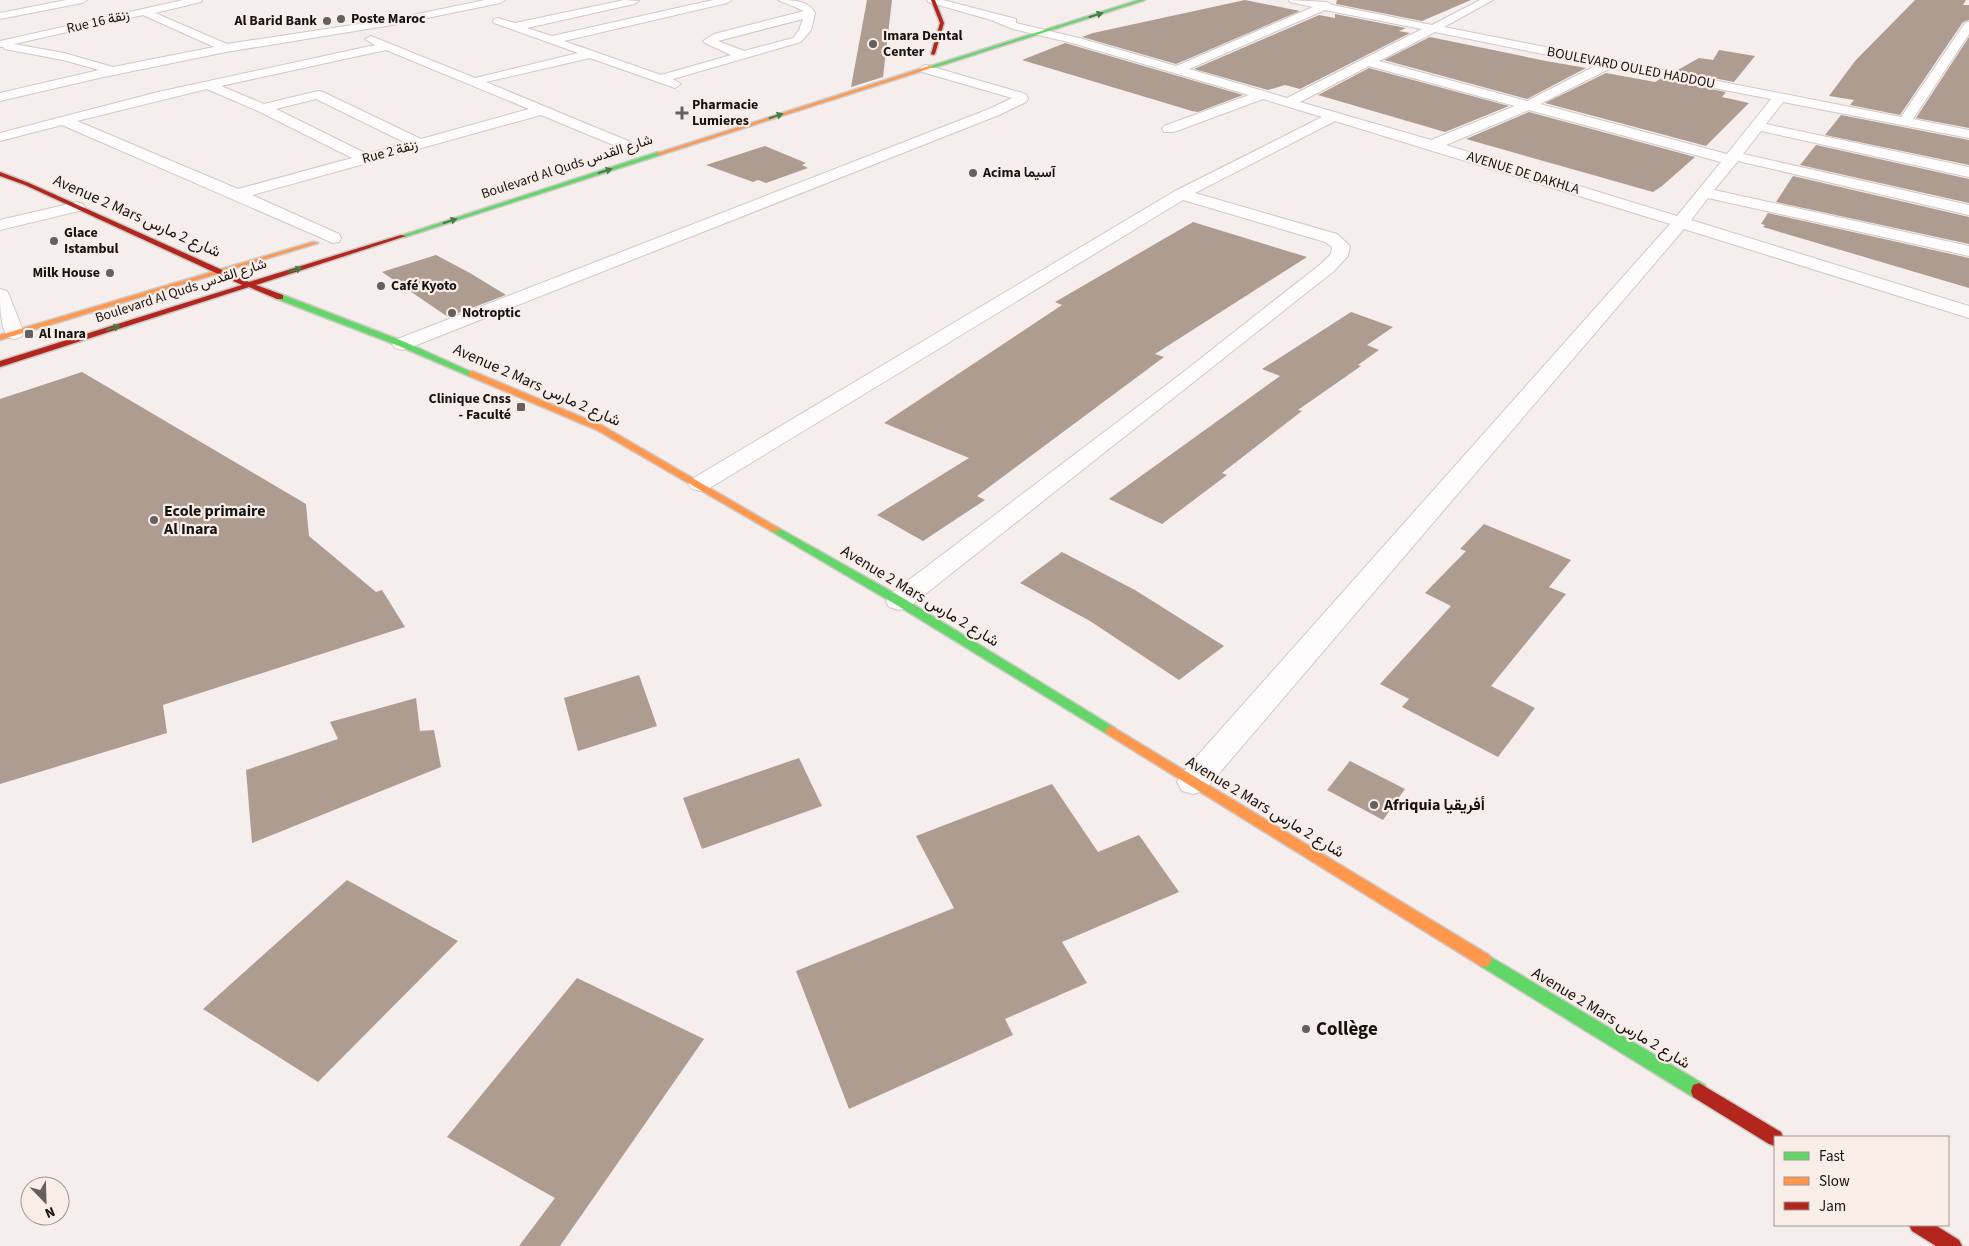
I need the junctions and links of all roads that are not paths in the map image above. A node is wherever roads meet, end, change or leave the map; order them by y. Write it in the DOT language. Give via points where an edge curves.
graph roads {
  1 [pos="82,0"];
  2 [pos="197,0"];
  3 [pos="500,0"];
  4 [pos="727,0"];
  5 [pos="783,0"];
  6 [pos="932,0"];
  7 [pos="1143,0"];
  8 [pos="1294,0"];
  9 [pos="1337,0"];
  10 [pos="1488,0"];
  11 [pos="639,2"];
  12 [pos="1324,6"];
  13 [pos="144,12"];
  14 [pos="672,12"];
  15 [pos="810,13"];
  16 [pos="0,16"];
  17 [pos="1038,20"];
  18 [pos="498,21"];
  19 [pos="1021,25"];
  20 [pos="514,27"];
  21 [pos="348,28"];
  22 [pos="1431,28"];
  23 [pos="1968,28"];
  24 [pos="999,32"];
  25 [pos="1045,32"];
  26 [pos="39,36"];
  27 [pos="552,40"];
  28 [pos="0,45"];
  29 [pos="387,46"];
  30 [pos="226,48"];
  31 [pos="948,49"];
  32 [pos="590,54"];
  33 [pos="742,55"];
  34 [pos="64,57"];
  35 [pos="928,60"];
  36 [pos="1368,62"];
  37 [pos="1609,64"];
  38 [pos="115,70"];
  39 [pos="1177,70"];
  40 [pos="99,74"];
  41 [pos="659,79"];
  42 [pos="476,81"];
  43 [pos="124,83"];
  44 [pos="208,85"];
  45 [pos="140,89"];
  46 [pos="688,89"];
  47 [pos="1262,95"];
  48 [pos="158,96"];
  49 [pos="1781,96"];
  50 [pos="0,97"];
  51 [pos="1288,103"];
  52 [pos="1530,105"];
  53 [pos="263,108"];
  54 [pos="542,110"];
  55 [pos="1334,116"];
  56 [pos="62,120"];
  57 [pos="1906,120"];
  58 [pos="1758,126"];
  59 [pos="1169,129"];
  60 [pos="1969,134"];
  61 [pos="0,137"];
  62 [pos="420,144"];
  63 [pos="633,145"];
  64 [pos="1432,145"];
  65 [pos="609,152"];
  66 [pos="1733,158"];
  67 [pos="366,159"];
  68 [pos="1969,172"];
  69 [pos="3,177"];
  70 [pos="1705,193"];
  71 [pos="237,194"];
  72 [pos="1181,194"];
  73 [pos="77,207"];
  74 [pos="1969,210"];
  75 [pos="1682,222"];
  76 [pos="0,225"];
  77 [pos="338,236"];
  78 [pos="1969,251"];
  79 [pos="220,272"];
  80 [pos="248,285"];
  81 [pos="0,295"];
  82 [pos="1969,312"];
  83 [pos="7,336"];
  84 [pos="402,344"];
  85 [pos="0,364"];
  86 [pos="700,484"];
  87 [pos="899,601"];
  88 [pos="1192,782"];
  89 [pos="1774,1137"];
  90 [pos="1920,1226"];
  91 [pos="1953,1246"];
  1 -- 16 [label="street"];
  2 -- 13 [label="street, Rue 16 زنقة"];
  3 -- 21 [label="street"];
  4 -- 14 [label="street"];
  5 -- 15 [label="street" via="804,6"];
  6 -- 19 [label="street, AVENUE DE DAKHLA"];
  6 -- 35 [label="main road" via="942,23"];
  25 -- 7 [label="main road, Boulevard Al Quds شارع القدس, one-way"];
  8 -- 12 [label="street, BOULEVARD OULED HADDOU"];
  9 -- 12 [label="street"];
  10 -- 22 [label="street"];
  11 -- 14 [label="street"];
  11 -- 20 [label="street"];
  12 -- 22 [label="street, BOULEVARD OULED HADDOU"];
  12 -- 39 [label="street"];
  13 -- 26 [label="street, Rue 16 زنقة"];
  13 -- 30 [label="street"];
  14 -- 27 [label="street"];
  15 -- 33 [label="street" via="808,26 797,40"];
  15 -- 33 [label="street" via="709,40"];
  17 -- 19 [label="main road"];
  18 -- 20 [label="street"];
  19 -- 24 [label="main road"];
  19 -- 25 [label="street, AVENUE DE DAKHLA"];
  20 -- 27 [label="street"];
  21 -- 29 [label="street"];
  21 -- 30 [label="street"];
  22 -- 36 [label="street"];
  22 -- 37 [label="street, BOULEVARD OULED HADDOU"];
  23 -- 57 [label="street"];
  25 -- 35 [label="main road, Boulevard Al Quds شارع القدس"];
  25 -- 39 [label="street, AVENUE DE DAKHLA"];
  26 -- 28 [label="street, Rue 16 زنقة"];
  26 -- 34 [label="street"];
  27 -- 32 [label="street"];
  28 -- 34 [label="street"];
  29 -- 42 [label="street"];
  29 -- 44 [label="street"];
  30 -- 38 [label="street"];
  31 -- 35 [label="main road, Boulevard Al Quds شارع القدس"];
  32 -- 41 [label="street"];
  32 -- 42 [label="street"];
  33 -- 41 [label="street"];
  34 -- 38 [label="street"];
  80 -- 35 [label="main road, Boulevard Al Quds شارع القدس, one-way"];
  35 -- 84 [label="street" via="1021,99"];
  36 -- 51 [label="street"];
  36 -- 52 [label="street"];
  37 -- 49 [label="street, BOULEVARD OULED HADDOU"];
  37 -- 52 [label="street"];
  38 -- 40 [label="street"];
  39 -- 47 [label="street, AVENUE DE DAKHLA"];
  40 -- 43 [label="street"];
  40 -- 50 [label="street"];
  41 -- 46 [label="street"];
  42 -- 54 [label="street"];
  44 -- 48 [label="street"];
  44 -- 53 [label="street"];
  45 -- 48 [label="street"];
  47 -- 51 [label="street, AVENUE DE DAKHLA"];
  47 -- 59 [label="street"];
  48 -- 56 [label="street"];
  49 -- 57 [label="street, BOULEVARD OULED HADDOU"];
  49 -- 58 [label="street"];
  51 -- 55 [label="street, AVENUE DE DAKHLA"];
  52 -- 64 [label="street"];
  52 -- 66 [label="street"];
  53 -- 62 [label="street" via="318,95"];
  53 -- 67 [label="street"];
  54 -- 62 [label="street, Rue 2 زنقة"];
  54 -- 63 [label="street"];
  55 -- 64 [label="street, AVENUE DE DAKHLA"];
  55 -- 72 [label="street"];
  56 -- 61 [label="street"];
  56 -- 71 [label="street"];
  57 -- 60 [label="street, BOULEVARD OULED HADDOU"];
  58 -- 66 [label="street"];
  58 -- 68 [label="street"];
  62 -- 67 [label="street, Rue 2 زنقة"];
  63 -- 65 [label="main road, Boulevard Al Quds شارع القدس"];
  64 -- 75 [label="street, AVENUE DE DAKHLA"];
  66 -- 70 [label="street"];
  66 -- 74 [label="street"];
  67 -- 71 [label="street, Rue 2 زنقة"];
  69 -- 73 [label="main road, Avenue 2 Mars شارع 2 مارس"];
  70 -- 75 [label="street"];
  70 -- 78 [label="street"];
  71 -- 77 [label="street"];
  72 -- 86 [label="street"];
  72 -- 87 [label="street" via="1331,238 1341,246 1339,256 1184,381"];
  73 -- 76 [label="street"];
  73 -- 79 [label="main road, Avenue 2 Mars شارع 2 مارس"];
  75 -- 82 [label="street, AVENUE DE DAKHLA"];
  75 -- 88 [label="street"];
  77 -- 79 [label="main road, Boulevard Al Quds شارع القدس"];
  79 -- 80 [label="main road, Avenue 2 Mars شارع 2 مارس"];
  79 -- 83 [label="main road, Boulevard Al Quds شارع القدس"];
  80 -- 84 [label="main road, Avenue 2 Mars شارع 2 مارس"];
  85 -- 80 [label="main road, Boulevard Al Quds شارع القدس, one-way"];
  81 -- 83 [label="street"];
  84 -- 86 [label="main road, Avenue 2 Mars شارع 2 مارس" via="600,428"];
  86 -- 87 [label="main road, Avenue 2 Mars شارع 2 مارس"];
  87 -- 88 [label="main road, Avenue 2 Mars شارع 2 مارس"];
  88 -- 89 [label="main road, Avenue 2 Mars شارع 2 مارس"];
  90 -- 91 [label="main road"];
}
